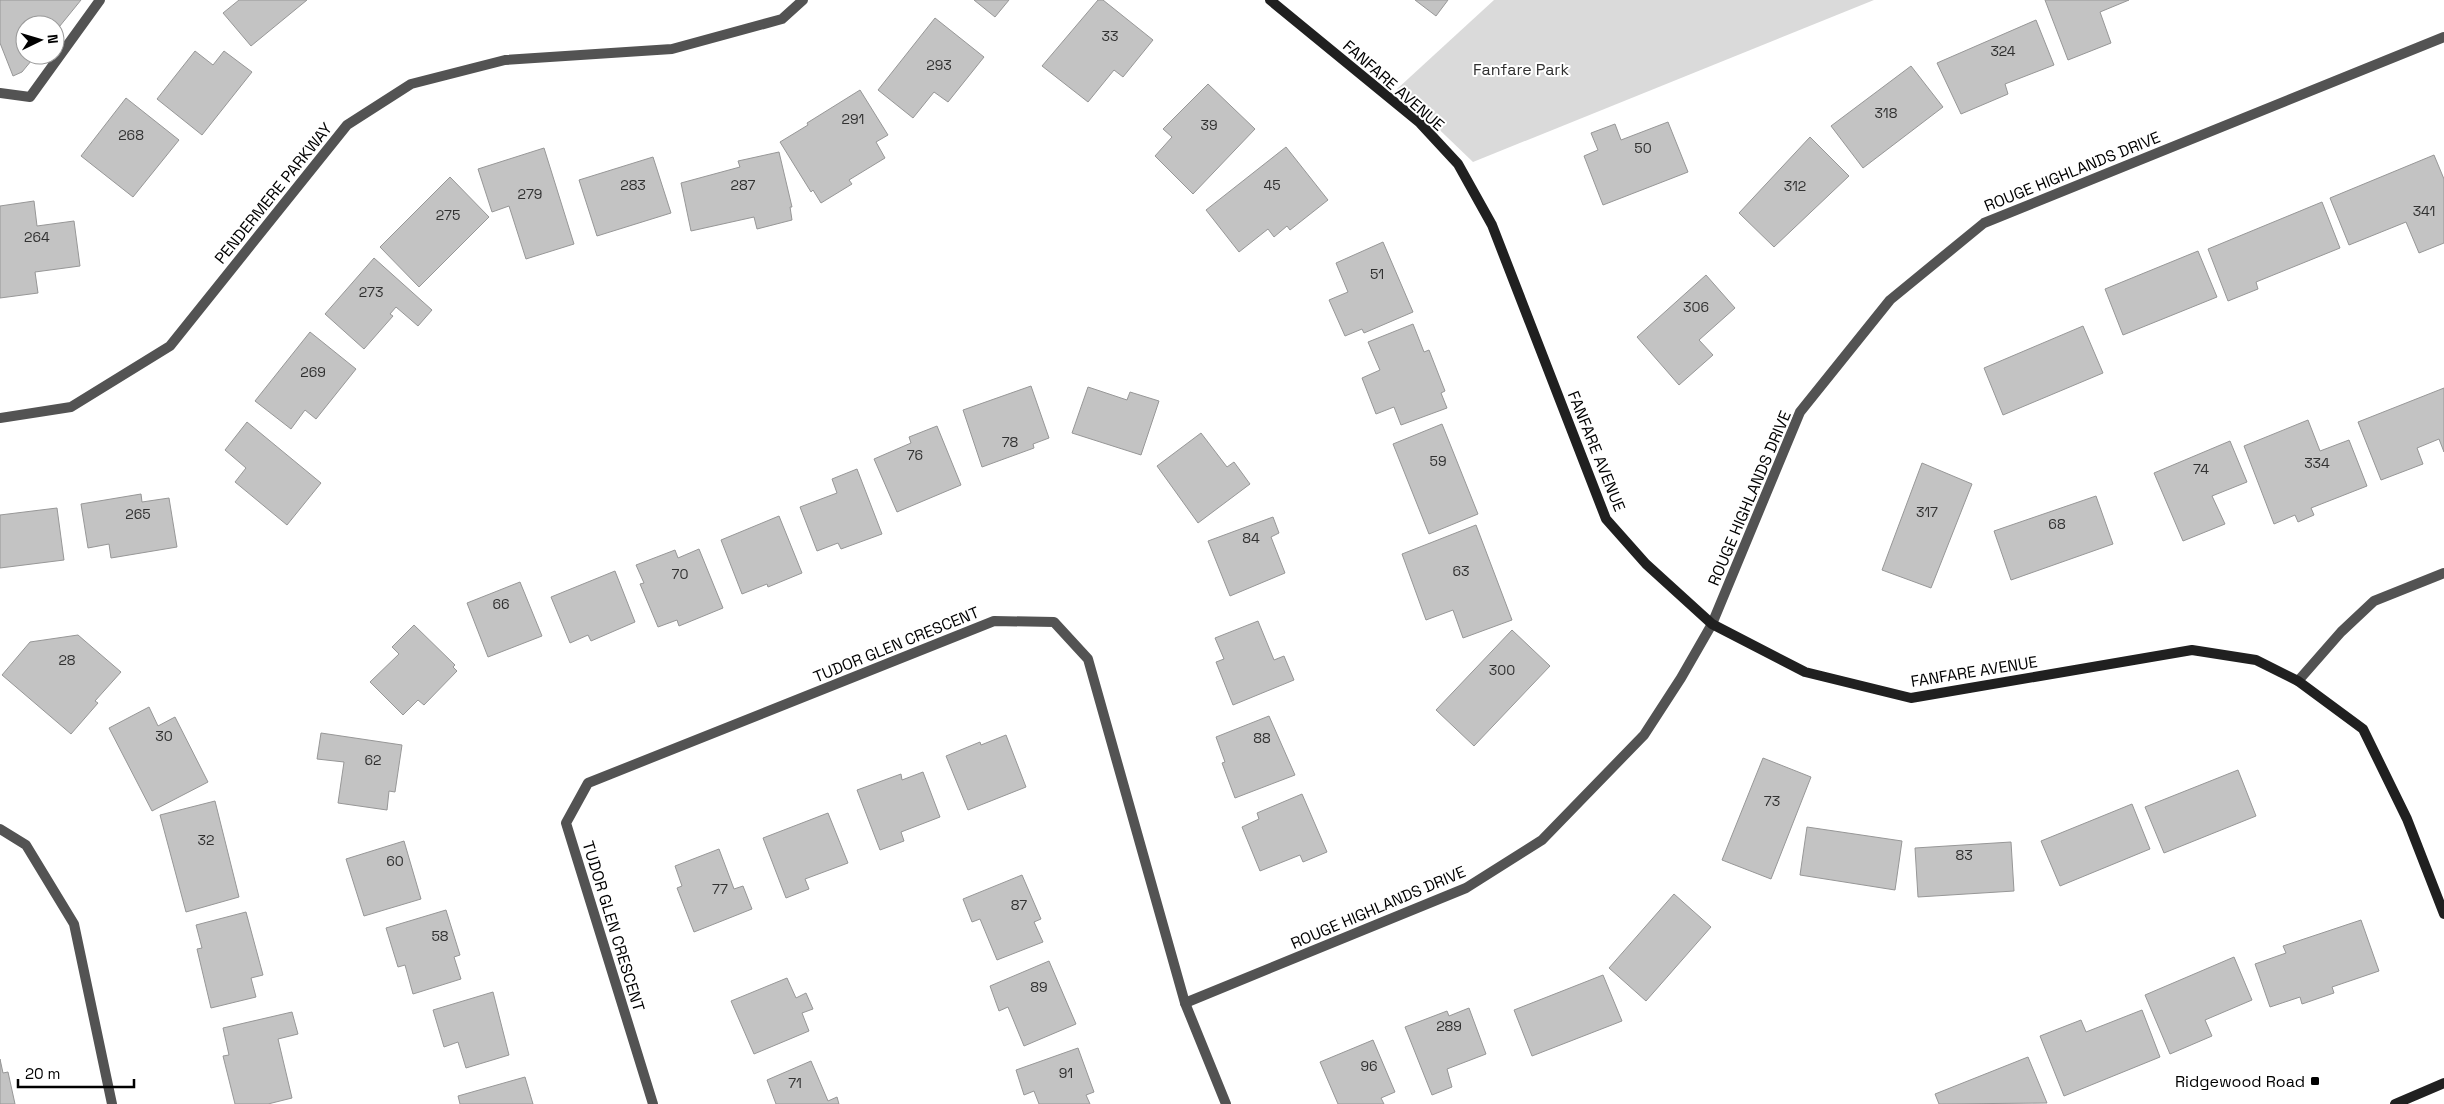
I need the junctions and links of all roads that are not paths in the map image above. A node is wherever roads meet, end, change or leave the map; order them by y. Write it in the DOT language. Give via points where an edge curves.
graph roads {
  1 [pos="100,0"];
  2 [pos="803,0"];
  3 [pos="1270,0"];
  4 [pos="2444,37"];
  5 [pos="0,93"];
  6 [pos="0,418"];
  7 [pos="2444,573"];
  8 [pos="1712,624"];
  9 [pos="2298,681"];
  10 [pos="0,829"];
  11 [pos="2444,914"];
  12 [pos="1185,1003"];
  13 [pos="2444,1083"];
  14 [pos="112,1104"];
  15 [pos="653,1104"];
  16 [pos="1226,1104"];
  17 [pos="2395,1104"];
  1 -- 5 [label="street" via="30,97"];
  2 -- 6 [label="street, PENDERMERE PARKWAY" via="782,19 672,49 505,60 411,84 347,126 170,346 71,407"];
  3 -- 8 [label="street, FANFARE AVENUE" via="1420,123 1458,164 1492,226 1606,519 1646,564"];
  4 -- 8 [label="street, ROUGE HIGHLANDS DRIVE" via="1984,223 1890,300 1800,412"];
  7 -- 9 [label="street" via="2374,601 2340,632"];
  8 -- 9 [label="street, FANFARE AVENUE" via="1805,672 1911,698 2192,650 2256,660"];
  8 -- 12 [label="street, ROUGE HIGHLANDS DRIVE" via="1644,735 1542,840 1466,888"];
  9 -- 11 [label="street, FANFARE AVENUE" via="2363,729 2407,819"];
  10 -- 14 [label="street" via="26,845 74,924"];
  12 -- 15 [label="street, TUDOR GLEN CRESCENT" via="1088,659 1054,622 994,621 588,783 566,823"];
  12 -- 16 [label="street, TUDOR GLEN CRESCENT"];
  13 -- 17 [label="street"];
}
